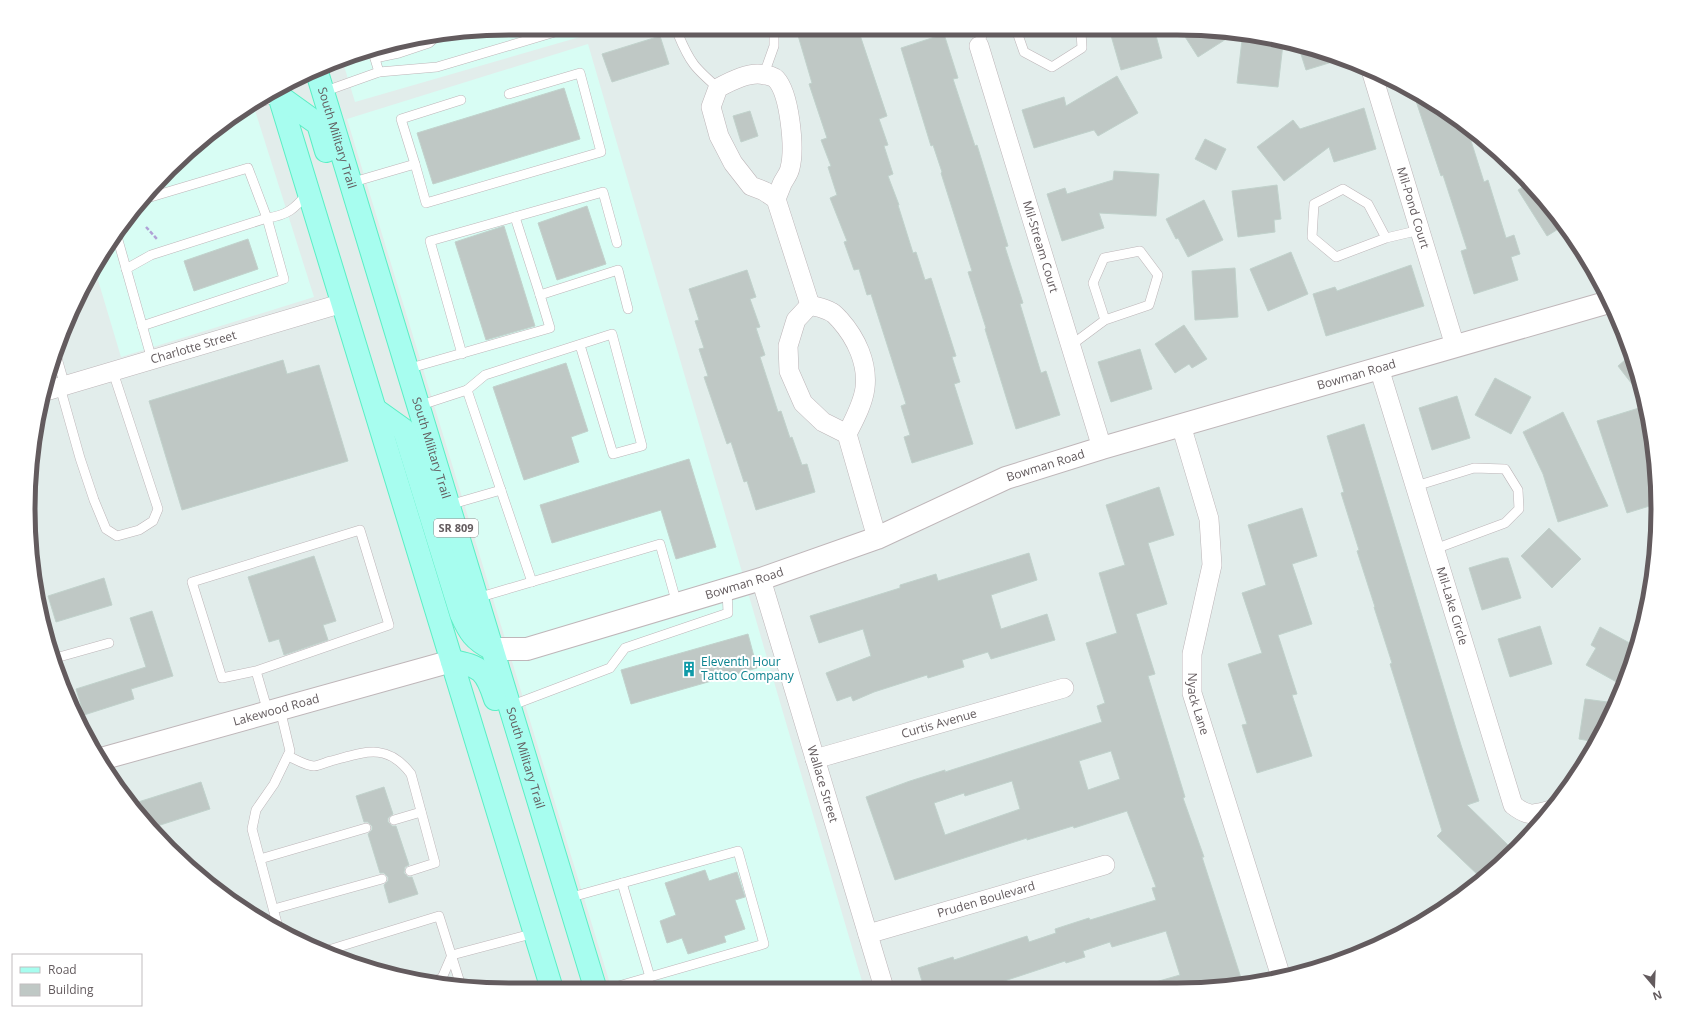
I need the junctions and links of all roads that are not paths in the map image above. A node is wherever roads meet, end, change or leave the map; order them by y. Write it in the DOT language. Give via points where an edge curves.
graph roads {
  1 [pos="545,35"];
  2 [pos="678,35"];
  3 [pos="774,35"];
  4 [pos="1019,35"];
  5 [pos="1081,35"];
  6 [pos="981,39"];
  7 [pos="430,42"];
  8 [pos="373,54"];
  9 [pos="377,54"];
  10 [pos="379,72"];
  11 [pos="764,74"];
  12 [pos="318,76"];
  13 [pos="1373,78"];
  14 [pos="718,88"];
  15 [pos="323,92"];
  16 [pos="509,94"];
  17 [pos="279,95"];
  18 [pos="280,95"];
  19 [pos="461,100"];
  20 [pos="415,164"];
  21 [pos="350,183"];
  22 [pos="309,192"];
  23 [pos="153,196"];
  24 [pos="776,199"];
  25 [pos="516,217"];
  26 [pos="267,218"];
  27 [pos="1420,230"];
  28 [pos="1386,238"];
  29 [pos="118,241"];
  30 [pos="618,243"];
  31 [pos="126,270"];
  32 [pos="540,295"];
  33 [pos="343,303"];
  34 [pos="1604,303"];
  35 [pos="810,305"];
  36 [pos="628,309"];
  37 [pos="1105,320"];
  38 [pos="142,326"];
  39 [pos="580,345"];
  40 [pos="1070,346"];
  41 [pos="1455,346"];
  42 [pos="462,354"];
  43 [pos="152,360"];
  44 [pos="1380,368"];
  45 [pos="407,369"];
  46 [pos="112,372"];
  47 [pos="54,378"];
  48 [pos="53,389"];
  49 [pos="468,390"];
  50 [pos="418,406"];
  51 [pos="376,410"];
  52 [pos="1181,425"];
  53 [pos="847,434"];
  54 [pos="1102,448"];
  55 [pos="1416,486"];
  56 [pos="501,490"];
  57 [pos="448,505"];
  58 [pos="877,538"];
  59 [pos="1435,549"];
  60 [pos="761,579"];
  61 [pos="532,582"];
  62 [pos="727,590"];
  63 [pos="477,598"];
  64 [pos="677,604"];
  65 [pos="109,643"];
  66 [pos="492,649"];
  67 [pos="59,657"];
  68 [pos="452,660"];
  69 [pos="256,671"];
  70 [pos="1064,688"];
  71 [pos="510,706"];
  72 [pos="274,711"];
  73 [pos="288,756"];
  74 [pos="106,758"];
  75 [pos="815,759"];
  76 [pos="421,812"];
  77 [pos="1540,813"];
  78 [pos="394,820"];
  79 [pos="366,828"];
  80 [pos="260,859"];
  81 [pos="1105,865"];
  82 [pos="410,870"];
  83 [pos="561,873"];
  84 [pos="382,879"];
  85 [pos="622,883"];
  86 [pos="568,898"];
  87 [pos="274,909"];
  88 [pos="277,922"];
  89 [pos="535,933"];
  90 [pos="868,934"];
  91 [pos="333,949"];
  92 [pos="452,955"];
  93 [pos="1279,972"];
  94 [pos="650,977"];
  95 [pos="442,978"];
  96 [pos="459,980"];
  97 [pos="542,983"];
  98 [pos="594,983"];
  99 [pos="629,983"];
  100 [pos="883,983"];
  1 -- 10 [label="lane" via="437,67"];
  2 -- 14 [label="lane" via="687,56"];
  3 -- 11 [label="lane" via="774,46"];
  4 -- 5 [label="lane" via="1024,52 1052,67 1082,48"];
  6 -- 40 [label="street, Mil-Stream Court"];
  7 -- 9 [label="lane" via="399,53"];
  8 -- 10 [label="lane"];
  10 -- 15 [label="lane"];
  11 -- 14 [label="street" via="750,75"];
  11 -- 24 [label="street" via="776,79 790,115 790,169"];
  12 -- 15 [label="main road, South Military Trail / SR 809"];
  13 -- 27 [label="street, Mil-Pond Court"];
  14 -- 24 [label="street" via="711,107 722,143 733,163 751,186"];
  15 -- 21 [label="main road, South Military Trail / SR 809"];
  16 -- 20 [label="lane" via="580,73 601,152 426,203"];
  17 -- 22 [label="main road"];
  18 -- 45 [label="main road" via="318,124 390,358"];
  19 -- 20 [label="lane" via="401,118"];
  20 -- 21 [label="lane"];
  21 -- 45 [label="main road, South Military Trail / SR 809"];
  22 -- 26 [label="lane" via="295,208 283,216"];
  22 -- 33 [label="main road"];
  23 -- 26 [label="lane" via="248,168"];
  24 -- 35 [label="street"];
  25 -- 30 [label="lane" via="603,192"];
  25 -- 32 [label="lane"];
  25 -- 42 [label="lane" via="430,241"];
  26 -- 31 [label="lane" via="151,255"];
  26 -- 38 [label="lane" via="284,279"];
  27 -- 28 [label="lane"];
  27 -- 41 [label="street, Mil-Pond Court"];
  28 -- 28 [label="lane" via="1368,204 1343,189 1314,204 1312,237 1336,256"];
  29 -- 31 [label="lane"];
  31 -- 38 [label="lane"];
  32 -- 36 [label="lane" via="618,270"];
  32 -- 42 [label="lane" via="550,328"];
  33 -- 43 [label="street, Charlotte Street"];
  33 -- 51 [label="main road"];
  34 -- 41 [label="street, Bowman Road"];
  35 -- 53 [label="street" via="832,312 855,340 862,360 865,388"];
  35 -- 53 [label="street" via="796,320 788,346 789,371 803,402 823,422"];
  37 -- 37 [label="lane" via="1149,305 1158,275 1140,251 1104,258 1093,282"];
  37 -- 40 [label="lane"];
  38 -- 43 [label="lane"];
  39 -- 39 [label="lane" via="612,334 642,446 613,454"];
  39 -- 49 [label="lane" via="485,375"];
  40 -- 54 [label="street, Mil-Stream Court"];
  41 -- 44 [label="street, Bowman Road"];
  42 -- 45 [label="lane"];
  43 -- 46 [label="street, Charlotte Street"];
  44 -- 52 [label="street, Bowman Road"];
  44 -- 55 [label="street, Mil-Lake Circle"];
  45 -- 50 [label="main road, South Military Trail / SR 809"];
  46 -- 48 [label="street, Charlotte Street"];
  46 -- 48 [label="lane" via="158,509 154,521 139,530 118,536 106,529 94,500 70,422"];
  47 -- 48 [label="lane"];
  49 -- 50 [label="lane"];
  49 -- 56 [label="lane"];
  50 -- 57 [label="main road, South Military Trail / SR 809"];
  51 -- 66 [label="main road" via="404,430 461,614 470,633"];
  51 -- 68 [label="main road"];
  52 -- 54 [label="street, Bowman Road"];
  52 -- 93 [label="street, Nyack Lane" via="1209,519 1212,565 1192,654 1192,693"];
  53 -- 58 [label="street"];
  54 -- 58 [label="street, Bowman Road" via="1006,478"];
  55 -- 59 [label="street, Mil-Lake Circle"];
  55 -- 59 [label="lane" via="1474,468 1505,469 1518,490 1519,509 1505,523"];
  56 -- 57 [label="lane"];
  56 -- 61 [label="lane"];
  57 -- 63 [label="main road, South Military Trail / SR 809"];
  58 -- 60 [label="street, Bowman Road"];
  59 -- 77 [label="street, Mil-Lake Circle" via="1514,805 1524,813"];
  60 -- 62 [label="street, Bowman Road"];
  60 -- 75 [label="street, Wallace Street"];
  61 -- 63 [label="lane"];
  61 -- 64 [label="lane" via="660,544"];
  62 -- 64 [label="street, Bowman Road"];
  62 -- 71 [label="lane" via="728,613 625,648 610,668"];
  63 -- 66 [label="main road, South Military Trail / SR 809"];
  64 -- 66 [label="street, Bowman Road" via="527,649"];
  65 -- 67 [label="lane"];
  66 -- 71 [label="main road, South Military Trail / SR 809"];
  68 -- 72 [label="street, Lakewood Road"];
  68 -- 83 [label="main road" via="469,664 485,674 489,680 544,849"];
  68 -- 89 [label="main road"];
  69 -- 69 [label="lane" via="389,625 360,530 192,582 222,678"];
  69 -- 72 [label="lane"];
  70 -- 75 [label="street, Curtis Avenue"];
  71 -- 83 [label="main road, South Military Trail / SR 809"];
  72 -- 73 [label="lane" via="290,751"];
  72 -- 74 [label="street, Lakewood Road"];
  73 -- 76 [label="lane" via="313,766 375,751 391,755 403,763 411,774"];
  73 -- 80 [label="lane" via="274,784 256,810 252,829"];
  75 -- 90 [label="street, Wallace Street"];
  76 -- 78 [label="lane"];
  76 -- 82 [label="lane" via="435,863"];
  79 -- 80 [label="lane"];
  80 -- 87 [label="lane"];
  81 -- 90 [label="street, Pruden Boulevard"];
  83 -- 86 [label="main road, South Military Trail / SR 809"];
  84 -- 87 [label="lane"];
  85 -- 86 [label="lane"];
  85 -- 94 [label="lane"];
  85 -- 94 [label="lane" via="738,851 764,944"];
  86 -- 98 [label="main road, South Military Trail / SR 809"];
  87 -- 88 [label="lane"];
  89 -- 92 [label="lane"];
  89 -- 97 [label="main road"];
  90 -- 100 [label="street, Wallace Street"];
  91 -- 92 [label="lane" via="439,916"];
  92 -- 95 [label="lane"];
  92 -- 96 [label="lane"];
  94 -- 99 [label="lane"];
}
